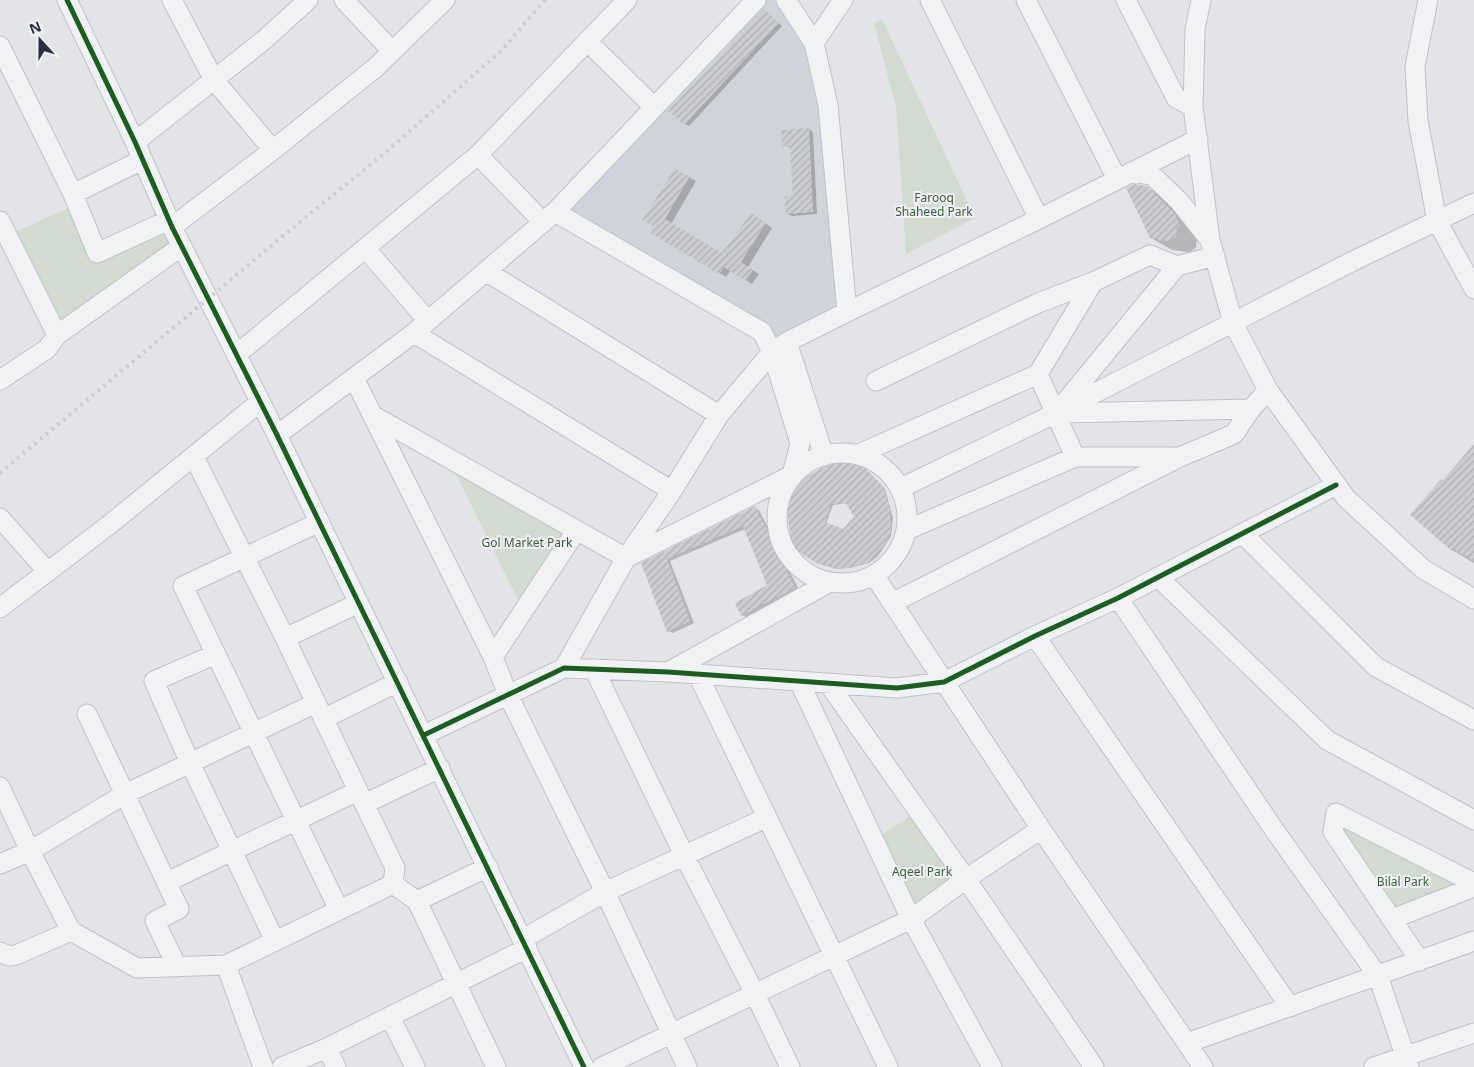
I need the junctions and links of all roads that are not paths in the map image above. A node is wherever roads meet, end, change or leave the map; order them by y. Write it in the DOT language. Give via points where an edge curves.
graph roads {
  1 [pos="67,0"];
  2 [pos="172,0"];
  3 [pos="308,0"];
  4 [pos="344,0"];
  5 [pos="445,0"];
  6 [pos="627,0"];
  7 [pos="756,0"];
  8 [pos="786,0"];
  9 [pos="844,0"];
  10 [pos="930,0"];
  11 [pos="1026,0"];
  12 [pos="1126,0"];
  13 [pos="1201,0"];
  14 [pos="1428,0"];
  15 [pos="587,42"];
  16 [pos="814,43"];
  17 [pos="0,46"];
  18 [pos="392,51"];
  19 [pos="214,80"];
  20 [pos="654,107"];
  21 [pos="1193,107"];
  22 [pos="1198,139"];
  23 [pos="135,142"];
  24 [pos="273,150"];
  25 [pos="478,155"];
  26 [pos="142,160"];
  27 [pos="1124,176"];
  28 [pos="73,194"];
  29 [pos="1474,203"];
  30 [pos="549,217"];
  31 [pos="1039,219"];
  32 [pos="0,221"];
  33 [pos="1436,221"];
  34 [pos="171,224"];
  35 [pos="182,246"];
  36 [pos="365,248"];
  37 [pos="1212,248"];
  38 [pos="1177,266"];
  39 [pos="487,272"];
  40 [pos="1093,282"];
  41 [pos="1474,289"];
  42 [pos="847,312"];
  43 [pos="1233,323"];
  44 [pos="421,327"];
  45 [pos="57,336"];
  46 [pos="780,347"];
  47 [pos="236,355"];
  48 [pos="1038,374"];
  49 [pos="354,378"];
  50 [pos="0,380"];
  51 [pos="876,381"];
  52 [pos="1268,390"];
  53 [pos="260,402"];
  54 [pos="1251,409"];
  55 [pos="1056,413"];
  56 [pos="372,415"];
  57 [pos="719,416"];
  58 [pos="277,435"];
  59 [pos="859,454"];
  60 [pos="824,456"];
  61 [pos="194,457"];
  62 [pos="1075,457"];
  63 [pos="1180,457"];
  64 [pos="792,475"];
  65 [pos="1336,485"];
  66 [pos="901,488"];
  67 [pos="672,491"];
  68 [pos="0,518"];
  69 [pos="320,522"];
  70 [pos="907,530"];
  71 [pos="576,531"];
  72 [pos="1243,534"];
  73 [pos="244,557"];
  74 [pos="626,558"];
  75 [pos="48,572"];
  76 [pos="874,575"];
  77 [pos="1158,578"];
  78 [pos="830,582"];
  79 [pos="1118,598"];
  80 [pos="1474,599"];
  81 [pos="359,603"];
  82 [pos="892,603"];
  83 [pos="0,608"];
  84 [pos="1035,636"];
  85 [pos="285,638"];
  86 [pos="216,654"];
  87 [pos="493,657"];
  88 [pos="564,668"];
  89 [pos="594,669"];
  90 [pos="668,672"];
  91 [pos="698,674"];
  92 [pos="398,682"];
  93 [pos="799,682"];
  94 [pos="944,682"];
  95 [pos="828,683"];
  96 [pos="508,695"];
  97 [pos="320,711"];
  98 [pos="87,714"];
  99 [pos="1474,720"];
  100 [pos="254,733"];
  101 [pos="424,735"];
  102 [pos="190,764"];
  103 [pos="440,768"];
  104 [pos="0,787"];
  105 [pos="125,794"];
  106 [pos="361,798"];
  107 [pos="766,818"];
  108 [pos="1474,820"];
  109 [pos="296,821"];
  110 [pos="1041,829"];
  111 [pos="30,851"];
  112 [pos="232,852"];
  113 [pos="684,855"];
  114 [pos="0,864"];
  115 [pos="488,867"];
  116 [pos="966,880"];
  117 [pos="167,882"];
  118 [pos="1474,883"];
  119 [pos="393,884"];
  120 [pos="1474,887"];
  121 [pos="605,892"];
  122 [pos="417,901"];
  123 [pos="339,910"];
  124 [pos="911,919"];
  125 [pos="1392,919"];
  126 [pos="71,931"];
  127 [pos="275,941"];
  128 [pos="1474,942"];
  129 [pos="525,944"];
  130 [pos="0,952"];
  131 [pos="835,956"];
  132 [pos="1420,961"];
  133 [pos="226,965"];
  134 [pos="178,967"];
  135 [pos="1378,976"];
  136 [pos="456,984"];
  137 [pos="755,994"];
  138 [pos="1290,1007"];
  139 [pos="390,1017"];
  140 [pos="1474,1033"];
  141 [pos="671,1034"];
  142 [pos="1187,1043"];
  143 [pos="327,1048"];
  144 [pos="1407,1062"];
  145 [pos="263,1067"];
  146 [pos="282,1067"];
  147 [pos="336,1067"];
  148 [pos="415,1067"];
  149 [pos="496,1067"];
  150 [pos="584,1067"];
  151 [pos="602,1067"];
  152 [pos="687,1067"];
  153 [pos="790,1067"];
  154 [pos="888,1067"];
  155 [pos="992,1067"];
  156 [pos="1094,1067"];
  157 [pos="1203,1067"];
  158 [pos="1374,1067"];
  1 -- 23 [label="street"];
  2 -- 19 [label="street"];
  3 -- 19 [label="street"];
  4 -- 18 [label="street"];
  5 -- 18 [label="street"];
  6 -- 15 [label="street"];
  7 -- 20 [label="street"];
  8 -- 16 [label="street"];
  9 -- 16 [label="street"];
  10 -- 31 [label="street"];
  11 -- 27 [label="street"];
  12 -- 21 [label="street" via="1176,98"];
  13 -- 21 [label="street" via="1195,29"];
  14 -- 33 [label="street" via="1415,66 1418,121"];
  15 -- 20 [label="street"];
  15 -- 25 [label="street"];
  16 -- 42 [label="street" via="828,105"];
  17 -- 28 [label="street"];
  18 -- 24 [label="street"];
  19 -- 23 [label="street"];
  19 -- 24 [label="street"];
  20 -- 30 [label="street"];
  21 -- 22 [label="street"];
  22 -- 27 [label="street"];
  22 -- 37 [label="street"];
  23 -- 26 [label="street"];
  24 -- 34 [label="street"];
  25 -- 30 [label="street"];
  25 -- 36 [label="street"];
  26 -- 28 [label="street"];
  26 -- 34 [label="street"];
  27 -- 31 [label="street"];
  27 -- 37 [label="street" via="1152,175 1179,201"];
  28 -- 34 [label="street" via="97,253"];
  29 -- 33 [label="street"];
  30 -- 39 [label="street"];
  30 -- 46 [label="street" via="762,332"];
  31 -- 42 [label="street"];
  32 -- 45 [label="street"];
  33 -- 41 [label="street"];
  33 -- 43 [label="street"];
  34 -- 35 [label="street"];
  35 -- 45 [label="street"];
  35 -- 47 [label="street"];
  36 -- 44 [label="street"];
  36 -- 47 [label="street"];
  37 -- 38 [label="street"];
  37 -- 43 [label="street"];
  38 -- 40 [label="street" via="1150,255"];
  38 -- 55 [label="street"];
  39 -- 44 [label="street"];
  39 -- 57 [label="street"];
  40 -- 48 [label="street"];
  40 -- 51 [label="street" via="1038,303"];
  42 -- 46 [label="street"];
  43 -- 52 [label="street"];
  43 -- 55 [label="street"];
  44 -- 49 [label="street"];
  44 -- 67 [label="street"];
  45 -- 50 [label="street" via="48,349"];
  46 -- 57 [label="street"];
  46 -- 60 [label="street"];
  46 -- 64 [label="street" via="800,443"];
  47 -- 53 [label="street"];
  48 -- 55 [label="street"];
  48 -- 59 [label="street"];
  49 -- 56 [label="street"];
  49 -- 58 [label="street"];
  52 -- 54 [label="street"];
  52 -- 65 [label="street"];
  53 -- 58 [label="street"];
  53 -- 61 [label="street"];
  54 -- 55 [label="street"];
  54 -- 63 [label="street" via="1234,434"];
  55 -- 62 [label="street"];
  55 -- 66 [label="street"];
  56 -- 71 [label="street"];
  56 -- 87 [label="street"];
  57 -- 67 [label="street"];
  58 -- 69 [label="street"];
  59 -- 60 [label="street" via="836,452"];
  59 -- 66 [label="street" via="891,473"];
  60 -- 64 [label="street" via="812,459"];
  61 -- 73 [label="street"];
  61 -- 75 [label="street"];
  62 -- 63 [label="street"];
  62 -- 70 [label="street"];
  63 -- 82 [label="street"];
  64 -- 74 [label="street"];
  64 -- 78 [label="street" via="780,496 776,518 778,534 788,555 804,571"];
  65 -- 72 [label="street"];
  65 -- 80 [label="street" via="1423,569"];
  66 -- 70 [label="street" via="908,512"];
  67 -- 74 [label="street"];
  68 -- 75 [label="street"];
  69 -- 73 [label="street"];
  69 -- 81 [label="street"];
  70 -- 76 [label="street" via="898,551"];
  71 -- 74 [label="street"];
  71 -- 87 [label="street"];
  72 -- 77 [label="street"];
  72 -- 99 [label="street" via="1376,667"];
  73 -- 85 [label="street"];
  73 -- 86 [label="street" via="183,586"];
  74 -- 88 [label="street"];
  75 -- 83 [label="street"];
  76 -- 78 [label="street" via="853,582"];
  76 -- 82 [label="street"];
  77 -- 79 [label="street"];
  77 -- 108 [label="street" via="1327,740"];
  78 -- 90 [label="street"];
  79 -- 84 [label="street"];
  79 -- 135 [label="street" via="1273,828"];
  81 -- 85 [label="street"];
  81 -- 92 [label="street"];
  82 -- 94 [label="street"];
  84 -- 94 [label="street"];
  84 -- 138 [label="street"];
  85 -- 97 [label="street"];
  86 -- 100 [label="street"];
  86 -- 102 [label="street" via="154,681"];
  87 -- 96 [label="street"];
  88 -- 89 [label="street"];
  88 -- 96 [label="street"];
  89 -- 90 [label="street"];
  89 -- 113 [label="street"];
  90 -- 91 [label="street"];
  91 -- 93 [label="street"];
  91 -- 107 [label="street"];
  92 -- 97 [label="street"];
  92 -- 101 [label="street"];
  93 -- 95 [label="street"];
  93 -- 124 [label="street"];
  94 -- 95 [label="street" via="897,688"];
  94 -- 110 [label="street"];
  95 -- 116 [label="street"];
  96 -- 101 [label="street"];
  96 -- 121 [label="street"];
  97 -- 100 [label="street"];
  97 -- 106 [label="street"];
  98 -- 105 [label="street"];
  100 -- 102 [label="street"];
  100 -- 109 [label="street"];
  101 -- 103 [label="street"];
  102 -- 105 [label="street"];
  102 -- 112 [label="street"];
  103 -- 106 [label="street"];
  103 -- 115 [label="street"];
  104 -- 111 [label="street"];
  105 -- 111 [label="street"];
  105 -- 117 [label="street"];
  106 -- 109 [label="street"];
  106 -- 119 [label="street" via="395,868"];
  107 -- 113 [label="street"];
  107 -- 131 [label="street"];
  109 -- 112 [label="street"];
  109 -- 123 [label="street"];
  110 -- 116 [label="street"];
  110 -- 142 [label="street"];
  111 -- 114 [label="street"];
  111 -- 126 [label="street"];
  112 -- 117 [label="street"];
  112 -- 127 [label="street"];
  113 -- 121 [label="street"];
  113 -- 137 [label="street"];
  115 -- 122 [label="street"];
  115 -- 129 [label="street"];
  116 -- 124 [label="street"];
  116 -- 156 [label="street"];
  117 -- 134 [label="street" via="179,909 154,921"];
  118 -- 125 [label="street" via="1336,813 1333,832"];
  119 -- 122 [label="street"];
  119 -- 123 [label="street"];
  120 -- 125 [label="street"];
  121 -- 129 [label="street"];
  121 -- 141 [label="street"];
  122 -- 136 [label="street"];
  123 -- 127 [label="street"];
  124 -- 131 [label="street"];
  124 -- 155 [label="street"];
  125 -- 132 [label="street"];
  126 -- 130 [label="street" via="16,955"];
  126 -- 134 [label="street" via="137,968"];
  127 -- 133 [label="street"];
  128 -- 132 [label="street"];
  129 -- 136 [label="street"];
  129 -- 150 [label="street"];
  131 -- 137 [label="street"];
  131 -- 154 [label="street"];
  132 -- 135 [label="street"];
  133 -- 134 [label="street"];
  133 -- 145 [label="street"];
  135 -- 138 [label="street"];
  135 -- 144 [label="street"];
  136 -- 139 [label="street"];
  136 -- 149 [label="street"];
  137 -- 141 [label="street"];
  137 -- 153 [label="street"];
  138 -- 142 [label="street"];
  139 -- 143 [label="street"];
  139 -- 148 [label="street"];
  140 -- 144 [label="street"];
  141 -- 151 [label="street"];
  141 -- 152 [label="street"];
  142 -- 157 [label="street"];
  143 -- 146 [label="street"];
  143 -- 147 [label="street"];
  144 -- 158 [label="street"];
}
